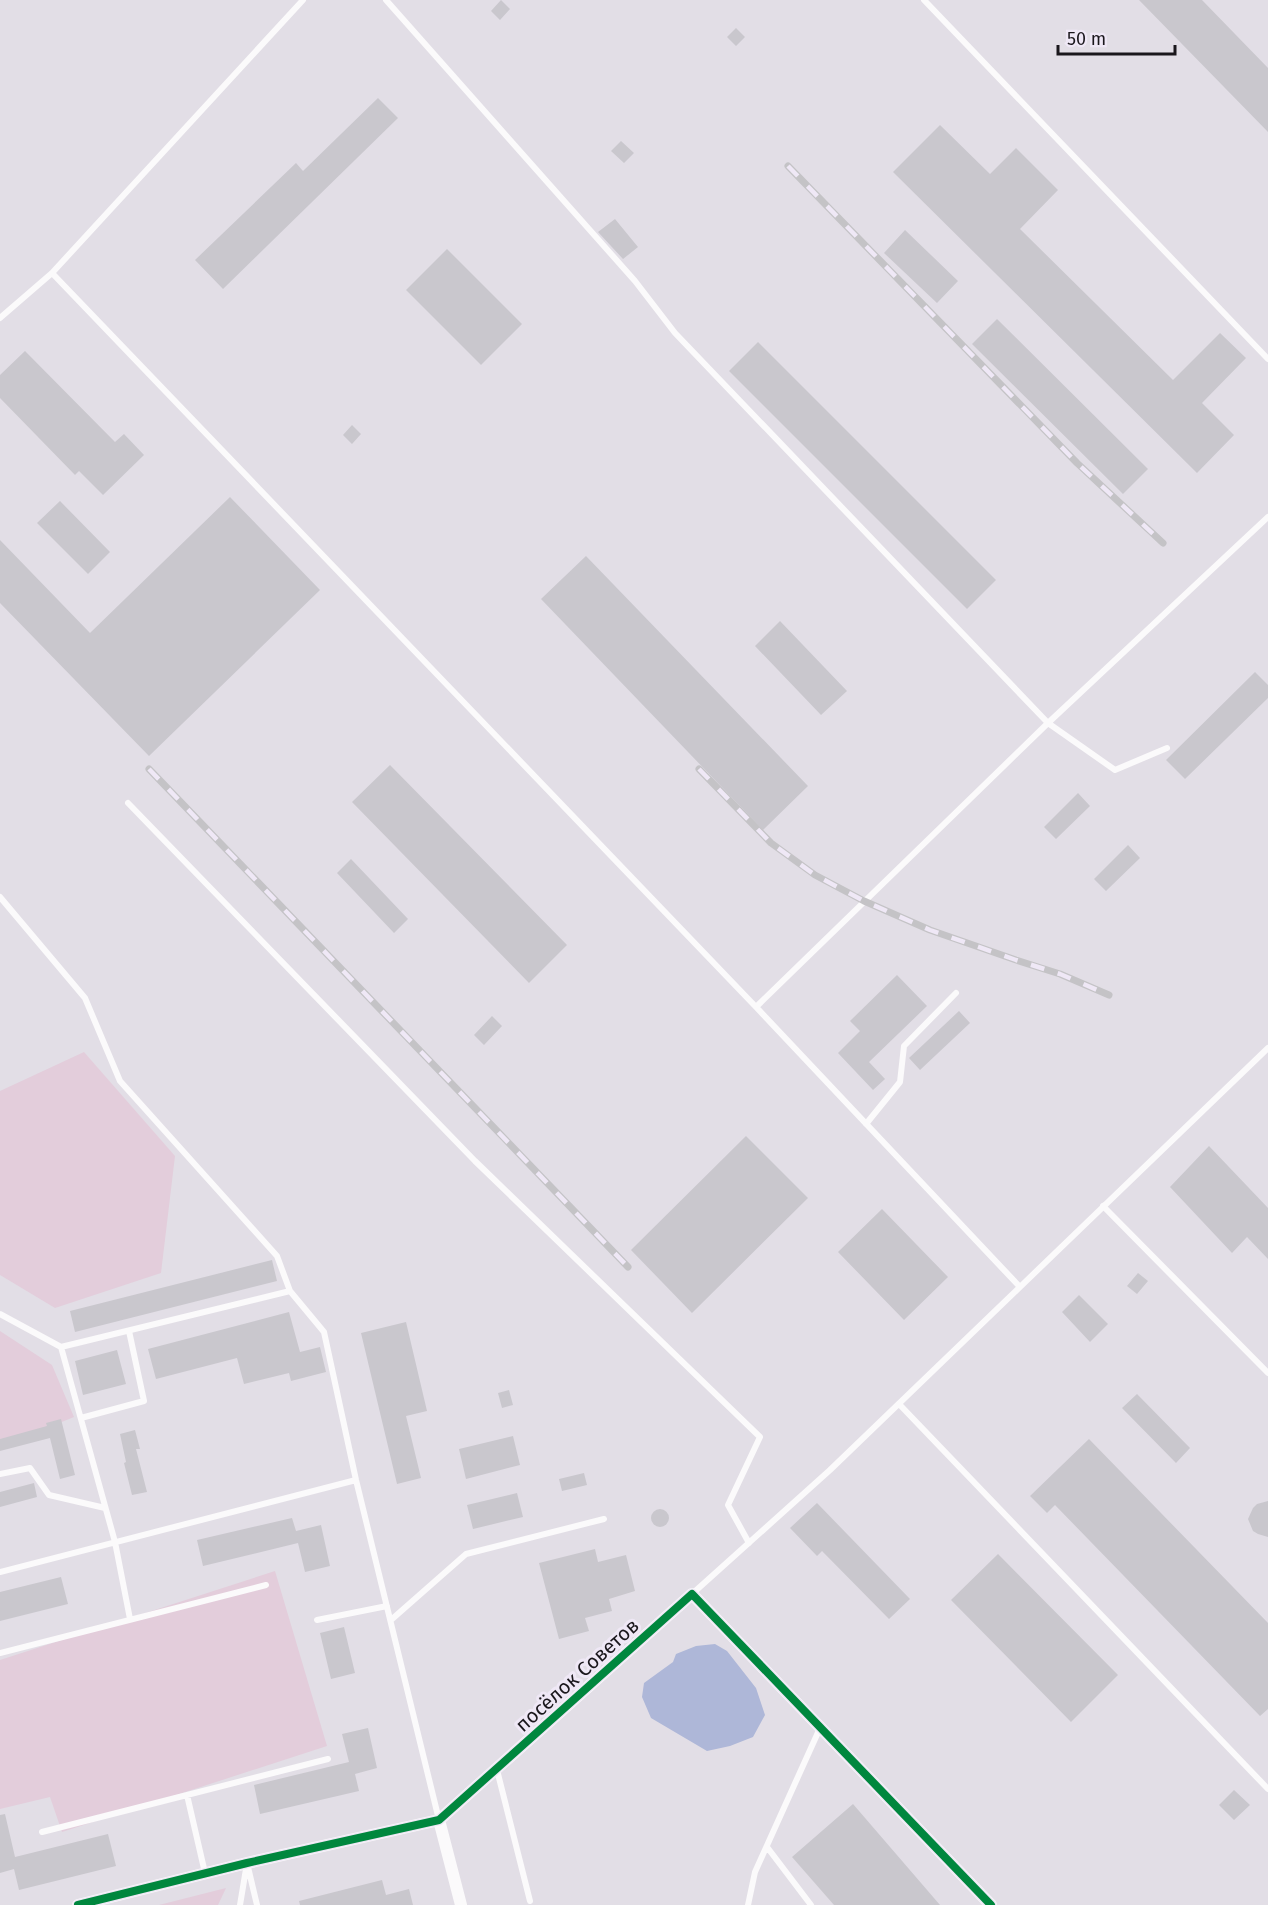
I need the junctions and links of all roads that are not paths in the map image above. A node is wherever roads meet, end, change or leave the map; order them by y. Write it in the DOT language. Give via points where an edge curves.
graph roads {
  1 [pos="303,0"];
  2 [pos="386,0"];
  3 [pos="924,0"];
  4 [pos="52,273"];
  5 [pos="0,318"];
  6 [pos="1268,359"];
  7 [pos="1267,519"];
  8 [pos="1048,723"];
  9 [pos="1167,748"];
  10 [pos="128,803"];
  11 [pos="0,897"];
  12 [pos="956,993"];
  13 [pos="756,1007"];
  14 [pos="1268,1048"];
  15 [pos="866,1124"];
  16 [pos="1103,1206"];
  17 [pos="1020,1287"];
  18 [pos="290,1291"];
  19 [pos="0,1314"];
  20 [pos="129,1330"];
  21 [pos="61,1347"];
  22 [pos="1268,1373"];
  23 [pos="899,1404"];
  24 [pos="81,1419"];
  25 [pos="0,1474"];
  26 [pos="356,1480"];
  27 [pos="105,1508"];
  28 [pos="604,1519"];
  29 [pos="115,1542"];
  30 [pos="749,1543"];
  31 [pos="0,1572"];
  32 [pos="266,1586"];
  33 [pos="692,1594"];
  34 [pos="387,1606"];
  35 [pos="130,1619"];
  36 [pos="317,1620"];
  37 [pos="391,1620"];
  38 [pos="0,1653"];
  39 [pos="820,1728"];
  40 [pos="328,1759"];
  41 [pos="497,1770"];
  42 [pos="1268,1789"];
  43 [pos="187,1795"];
  44 [pos="439,1821"];
  45 [pos="42,1832"];
  46 [pos="767,1847"];
  47 [pos="247,1863"];
  48 [pos="205,1873"];
  49 [pos="530,1901"];
  50 [pos="78,1905"];
  51 [pos="240,1905"];
  52 [pos="256,1905"];
  53 [pos="461,1905"];
  54 [pos="748,1905"];
  55 [pos="811,1905"];
  56 [pos="991,1905"];
  1 -- 4 [label="lane"];
  2 -- 8 [label="lane" via="635,281 675,333"];
  3 -- 6 [label="lane"];
  4 -- 5 [label="lane"];
  4 -- 13 [label="lane"];
  7 -- 8 [label="lane"];
  8 -- 9 [label="lane" via="1114,770"];
  8 -- 13 [label="lane"];
  10 -- 30 [label="lane" via="475,1161 760,1437 728,1505"];
  11 -- 18 [label="lane" via="86,998 120,1081 277,1256"];
  12 -- 15 [label="lane" via="904,1046 900,1082"];
  13 -- 15 [label="lane"];
  14 -- 16 [label="lane"];
  15 -- 17 [label="lane"];
  16 -- 17 [label="lane"];
  16 -- 22 [label="lane"];
  17 -- 23 [label="lane"];
  18 -- 20 [label="lane"];
  18 -- 26 [label="lane" via="324,1332"];
  19 -- 21 [label="lane"];
  20 -- 21 [label="lane"];
  20 -- 24 [label="lane" via="144,1401"];
  21 -- 24 [label="lane"];
  23 -- 30 [label="lane"];
  23 -- 42 [label="lane"];
  24 -- 27 [label="lane"];
  25 -- 27 [label="lane" via="30,1468 49,1495"];
  26 -- 29 [label="lane"];
  26 -- 34 [label="lane"];
  27 -- 29 [label="lane"];
  28 -- 37 [label="lane" via="466,1554"];
  29 -- 31 [label="lane"];
  29 -- 35 [label="lane"];
  30 -- 33 [label="lane"];
  32 -- 35 [label="lane"];
  33 -- 39 [label="street"];
  33 -- 41 [label="street, посёлок Советов"];
  34 -- 36 [label="lane"];
  34 -- 37 [label="lane"];
  35 -- 38 [label="lane"];
  37 -- 44 [label="lane"];
  39 -- 46 [label="lane"];
  39 -- 56 [label="street"];
  40 -- 43 [label="lane"];
  41 -- 44 [label="street, посёлок Советов"];
  41 -- 49 [label="lane"];
  43 -- 45 [label="lane"];
  43 -- 48 [label="lane"];
  44 -- 47 [label="street, посёлок Советов"];
  44 -- 53 [label="street"];
  46 -- 54 [label="lane" via="755,1872"];
  46 -- 55 [label="lane"];
  47 -- 48 [label="street, посёлок Советов"];
  47 -- 51 [label="lane"];
  47 -- 52 [label="lane"];
  48 -- 50 [label="street, посёлок Советов"];
}
